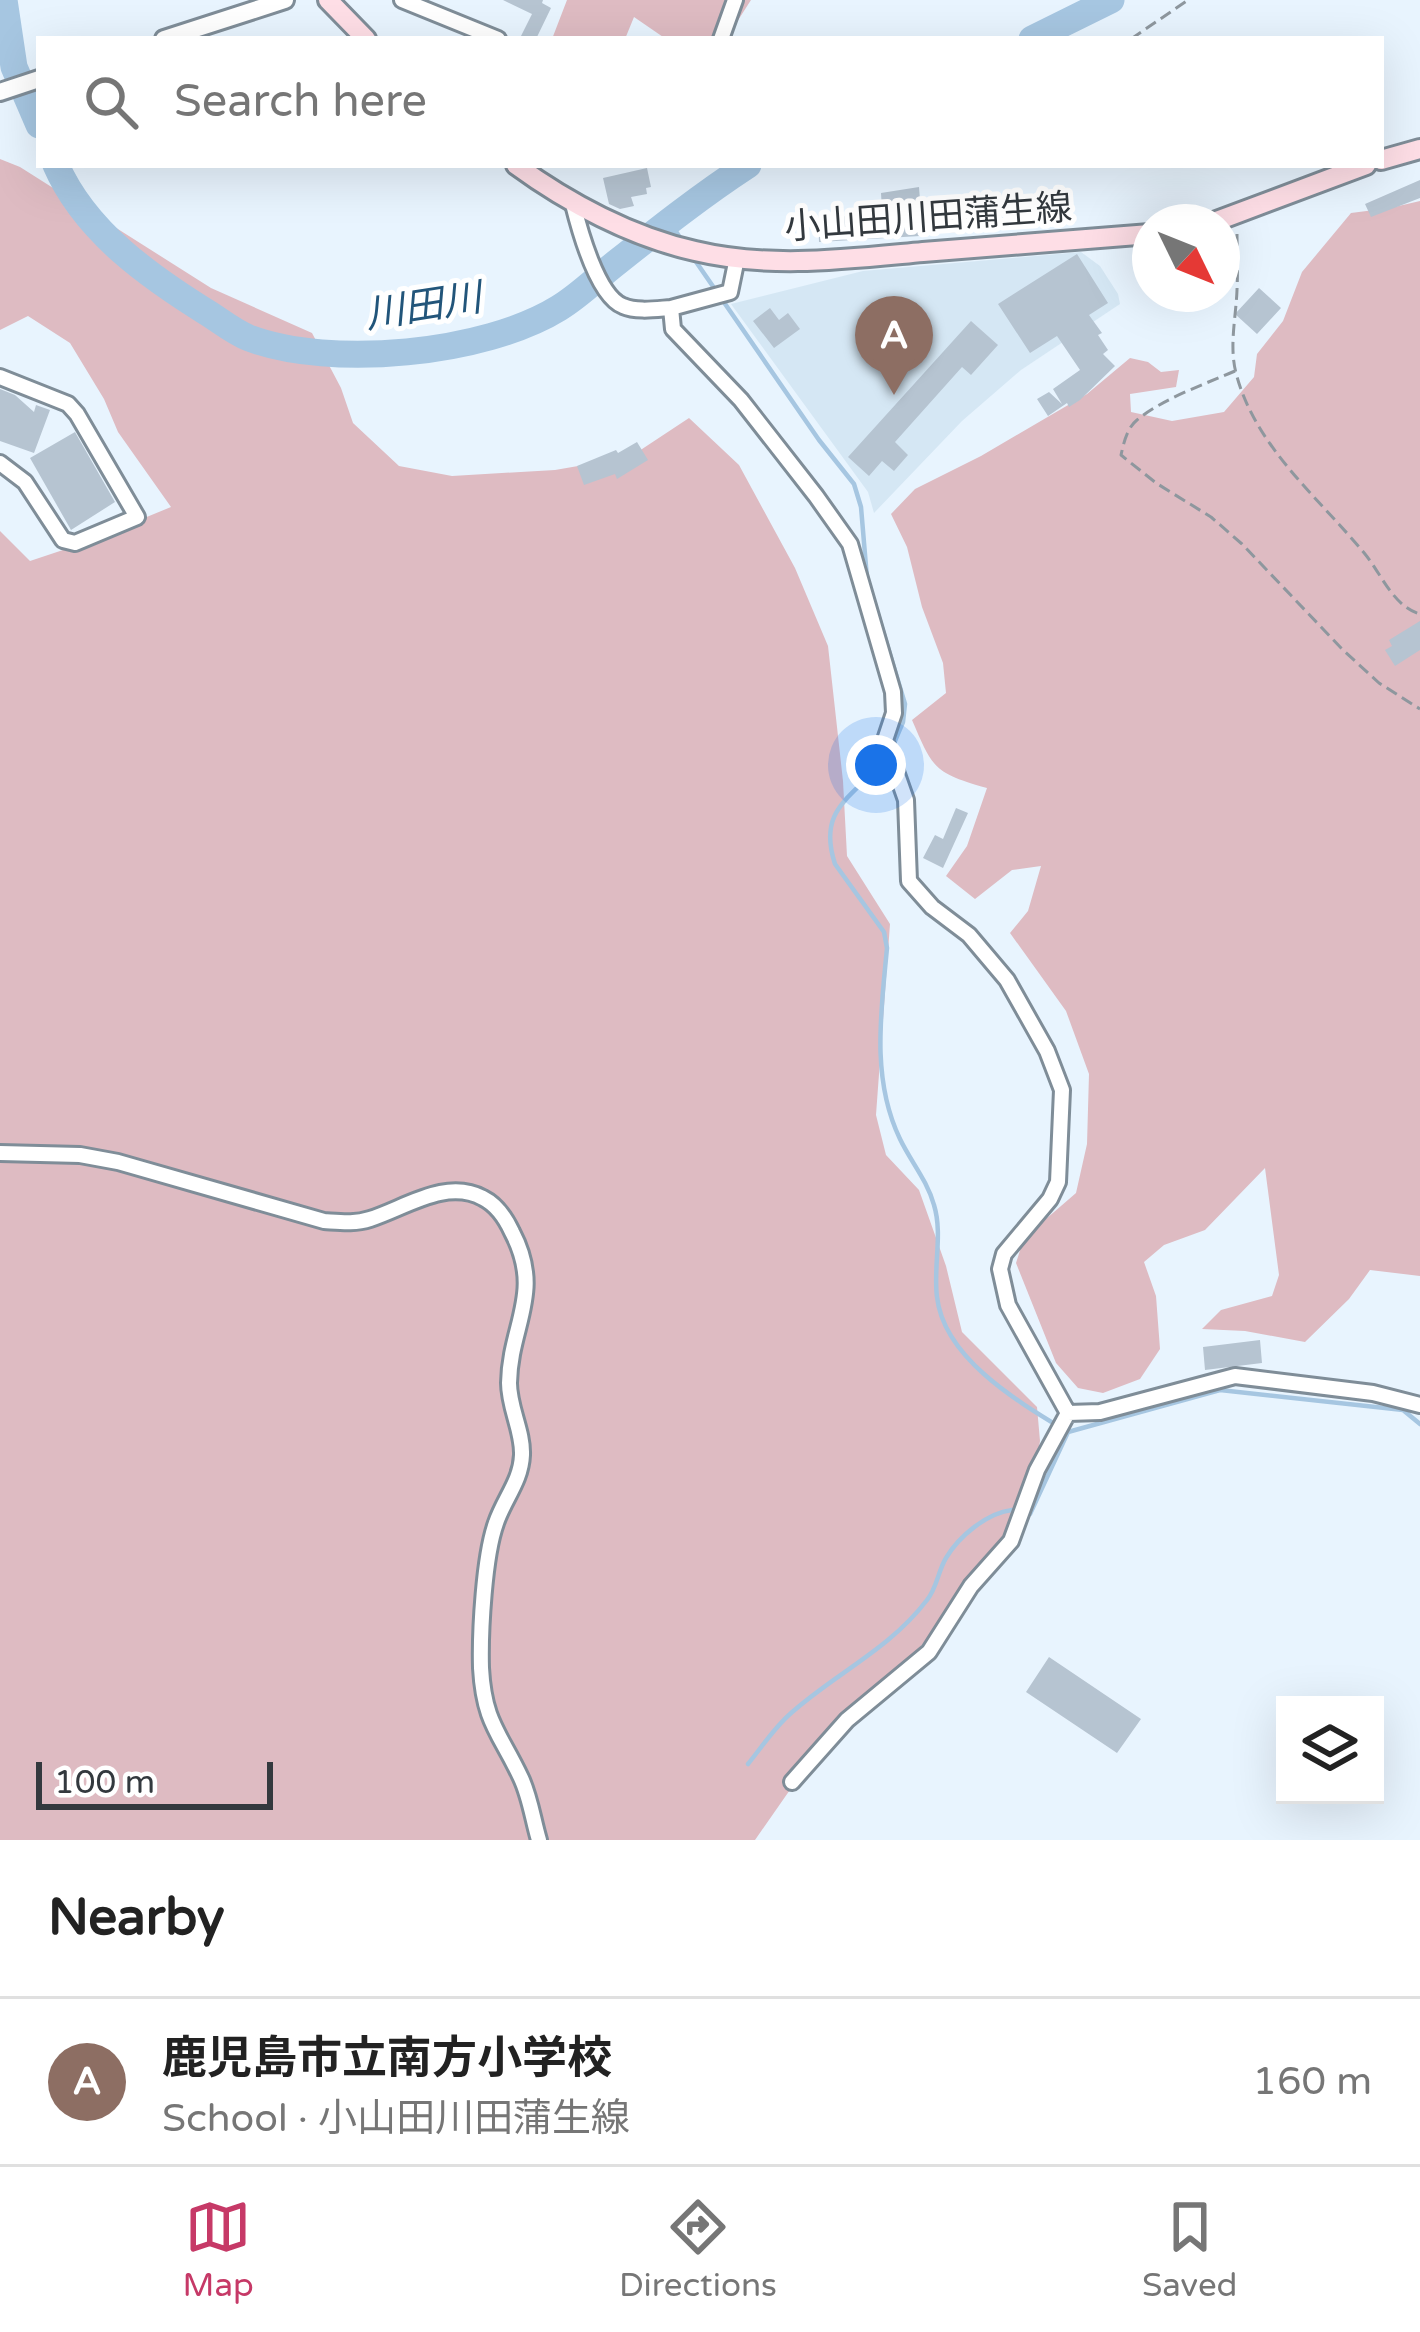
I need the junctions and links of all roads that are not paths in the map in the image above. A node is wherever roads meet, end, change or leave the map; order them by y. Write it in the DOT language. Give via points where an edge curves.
graph roads {
  1 [pos="285,0"];
  2 [pos="402,0"];
  3 [pos="735,0"];
  4 [pos="332,1"];
  5 [pos="433,6"];
  6 [pos="173,36"];
  7 [pos="363,36"];
  8 [pos="493,36"];
  9 [pos="722,36"];
  10 [pos="36,81"];
  11 [pos="0,92"];
  12 [pos="1420,149"];
  13 [pos="1384,159"];
  14 [pos="520,168"];
  15 [pos="1358,168"];
  16 [pos="574,204"];
  17 [pos="1240,213"];
  18 [pos="1132,235"];
  19 [pos="737,258"];
  20 [pos="671,308"];
  21 [pos="0,376"];
  22 [pos="0,464"];
  23 [pos="0,1153"];
  24 [pos="1420,1405"];
  25 [pos="1062,1424"];
  26 [pos="792,1782"];
  27 [pos="539,1840"];
  1 -- 6 [label="street"];
  2 -- 5 [label="street"];
  3 -- 9 [label="street"];
  4 -- 7 [label="main road"];
  5 -- 8 [label="street"];
  10 -- 11 [label="street"];
  12 -- 13 [label="main road"];
  14 -- 16 [label="main road, 小山田川田蒲生線"];
  15 -- 17 [label="main road"];
  16 -- 19 [label="main road, 小山田川田蒲生線" via="693,251"];
  16 -- 20 [label="street" via="584,249 613,299 623,307"];
  18 -- 19 [label="main road, 小山田川田蒲生線" via="806,262"];
  19 -- 20 [label="street" via="730,292"];
  20 -- 25 [label="street" via="674,328 741,400 850,544 893,692 885,740 906,800 909,881 1007,980 1062,1090 1058,1182 1000,1269"];
  21 -- 22 [label="street" via="68,404 137,517 75,543 63,540 25,482"];
  23 -- 27 [label="street" via="118,1162 324,1221 368,1220 425,1196 465,1192 504,1216 526,1269 509,1379 522,1456 487,1566 481,1664 485,1708 523,1782"];
  24 -- 25 [label="street" via="1235,1376"];
  25 -- 26 [label="street" via="1011,1541 929,1652 847,1720"];
}
